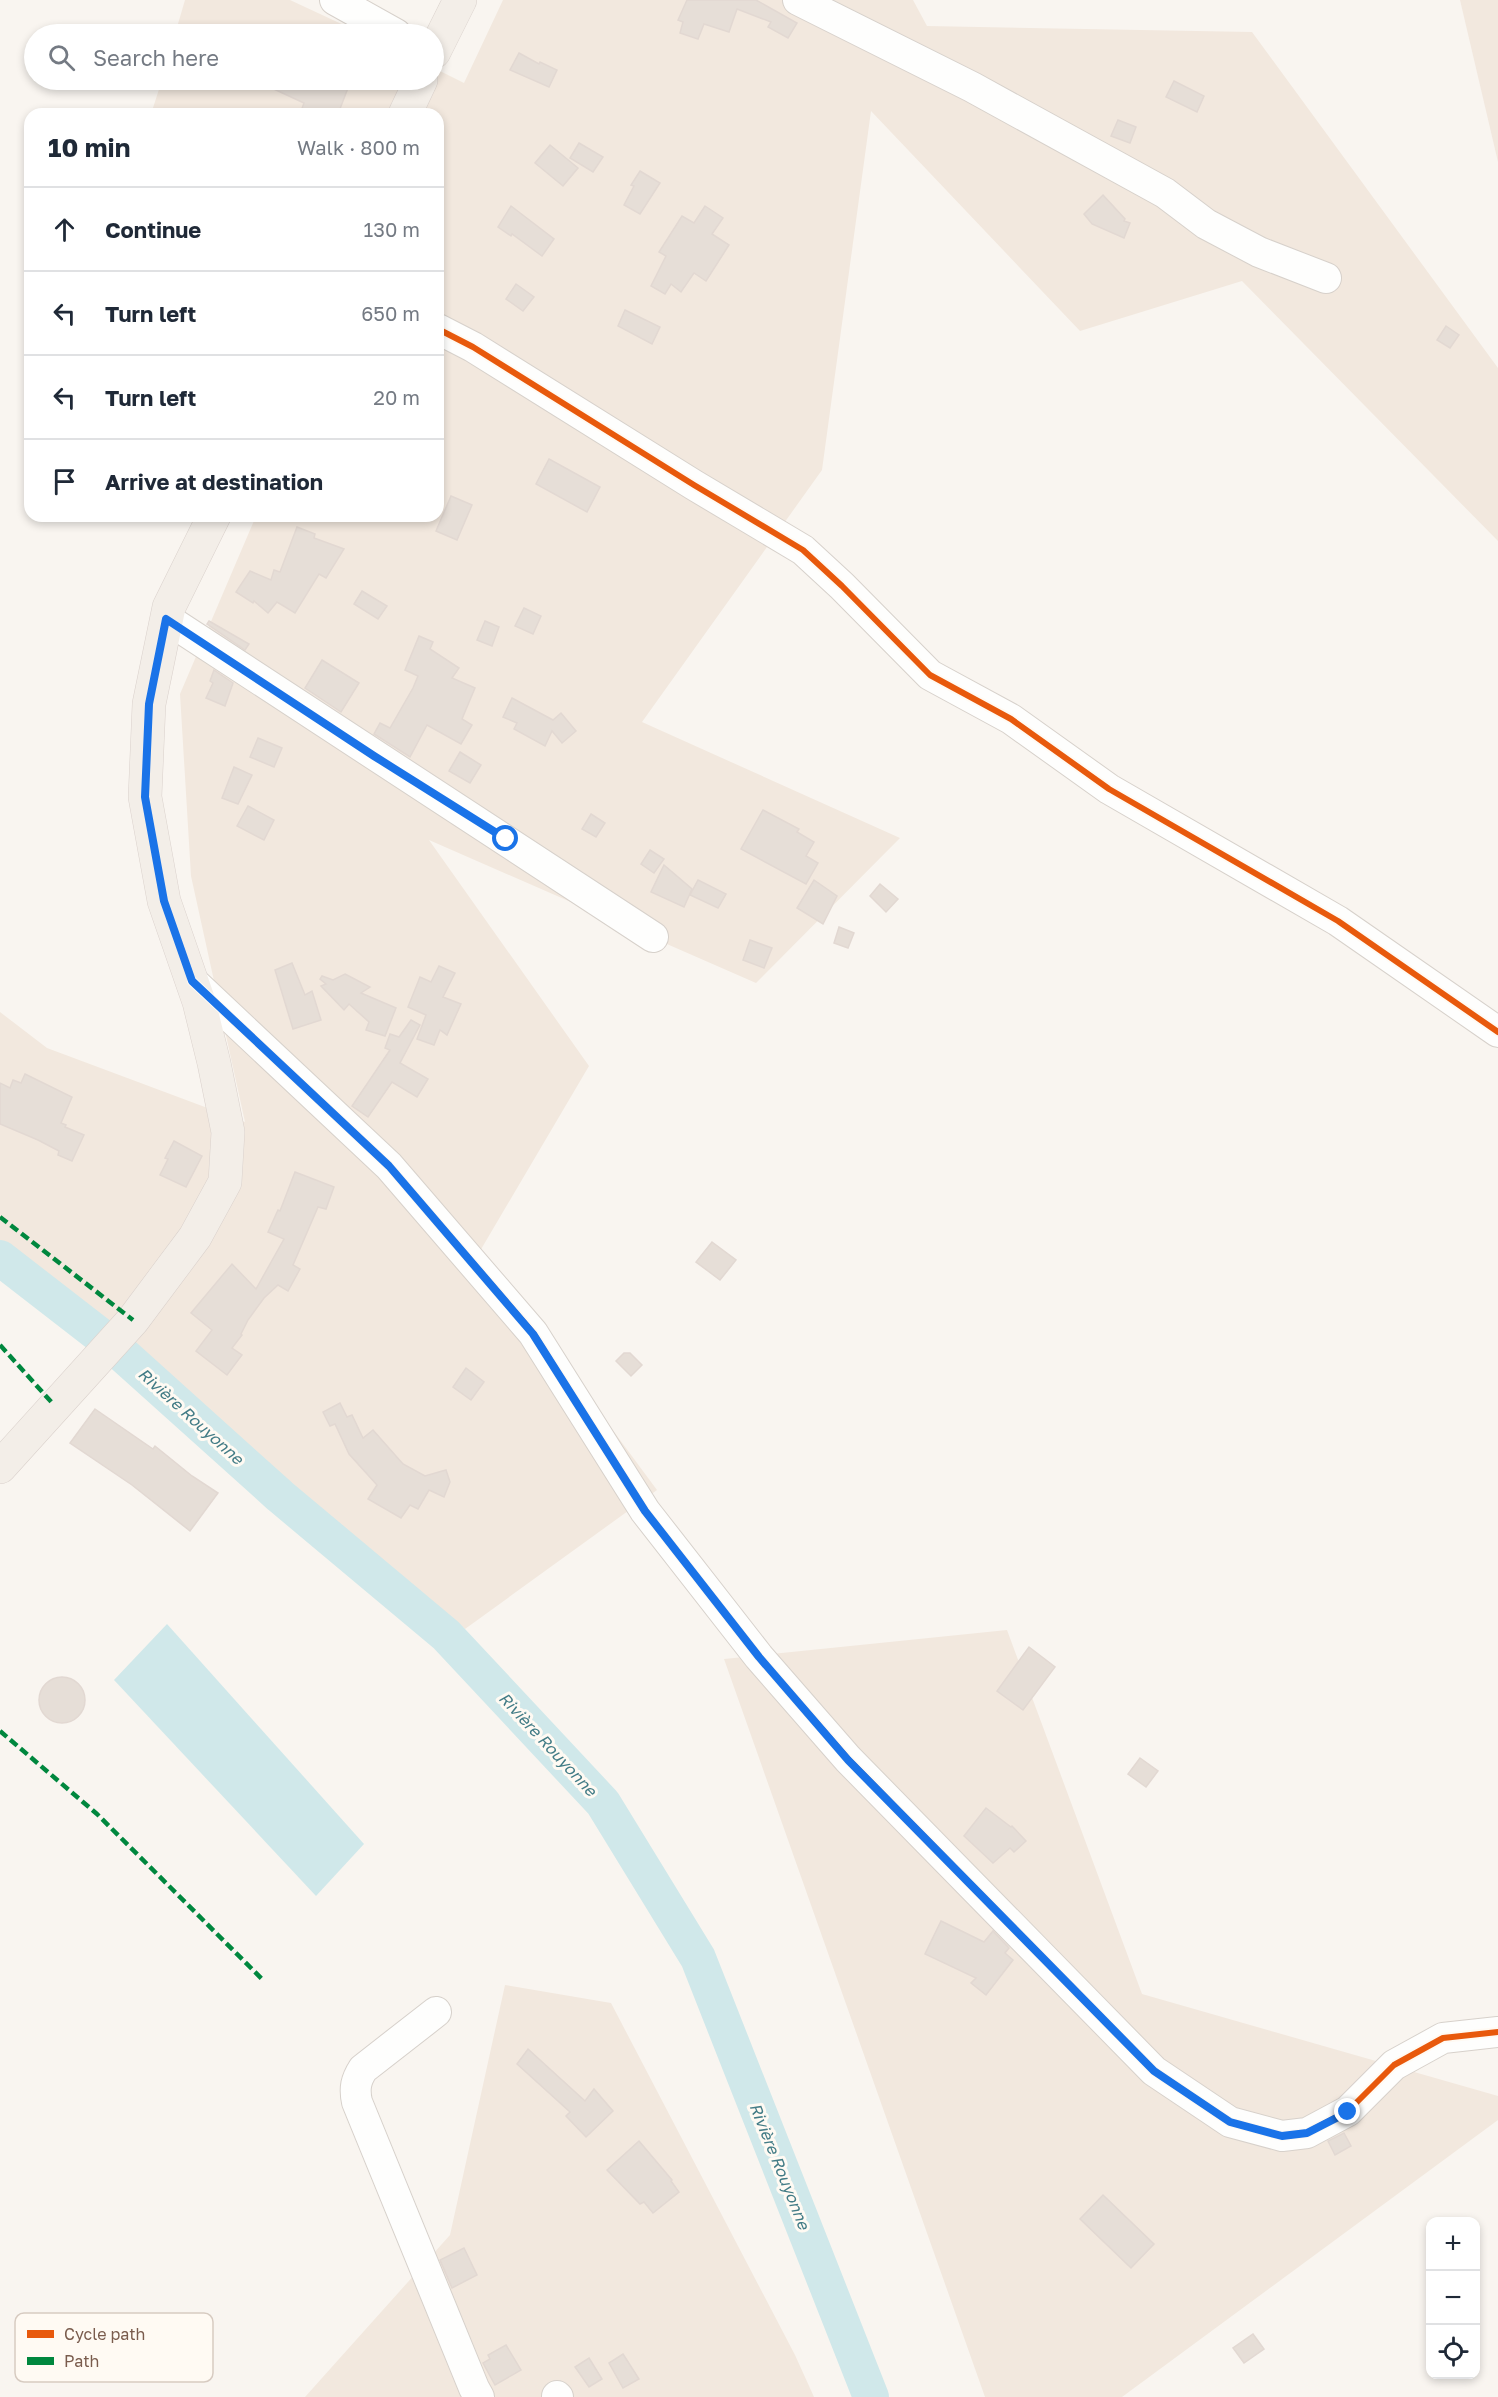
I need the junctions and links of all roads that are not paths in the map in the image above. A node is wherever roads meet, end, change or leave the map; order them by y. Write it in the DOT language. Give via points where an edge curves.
graph roads {
  1 [pos="335,0"];
  2 [pos="460,0"];
  3 [pos="798,0"];
  4 [pos="378,24"];
  5 [pos="444,32"];
  6 [pos="416,90"];
  7 [pos="408,108"];
  8 [pos="1326,278"];
  9 [pos="444,332"];
  10 [pos="211,522"];
  11 [pos="166,619"];
  12 [pos="652,937"];
  13 [pos="192,981"];
  14 [pos="1498,1032"];
  15 [pos="0,1467"];
  16 [pos="436,2012"];
  17 [pos="1498,2032"];
  18 [pos="479,2397"];
  1 -- 4 [label="street"];
  2 -- 5 [label="main road"];
  3 -- 8 [label="street" via="972,87 1166,193 1206,224 1259,252"];
  6 -- 7 [label="main road"];
  9 -- 14 [label="street" via="803,550 930,675 1011,719 1109,789 1338,921"];
  10 -- 11 [label="main road"];
  11 -- 12 [label="street"];
  11 -- 13 [label="main road" via="149,704 145,797 164,901"];
  13 -- 15 [label="main road" via="228,1132 225,1182 195,1237 133,1320"];
  13 -- 17 [label="street" via="389,1166 533,1334 645,1511 759,1657 848,1760 1154,2071 1230,2122 1282,2136 1307,2133 1348,2112 1394,2065 1443,2038"];
  16 -- 18 [label="street" via="363,2069 355,2091"];
}
